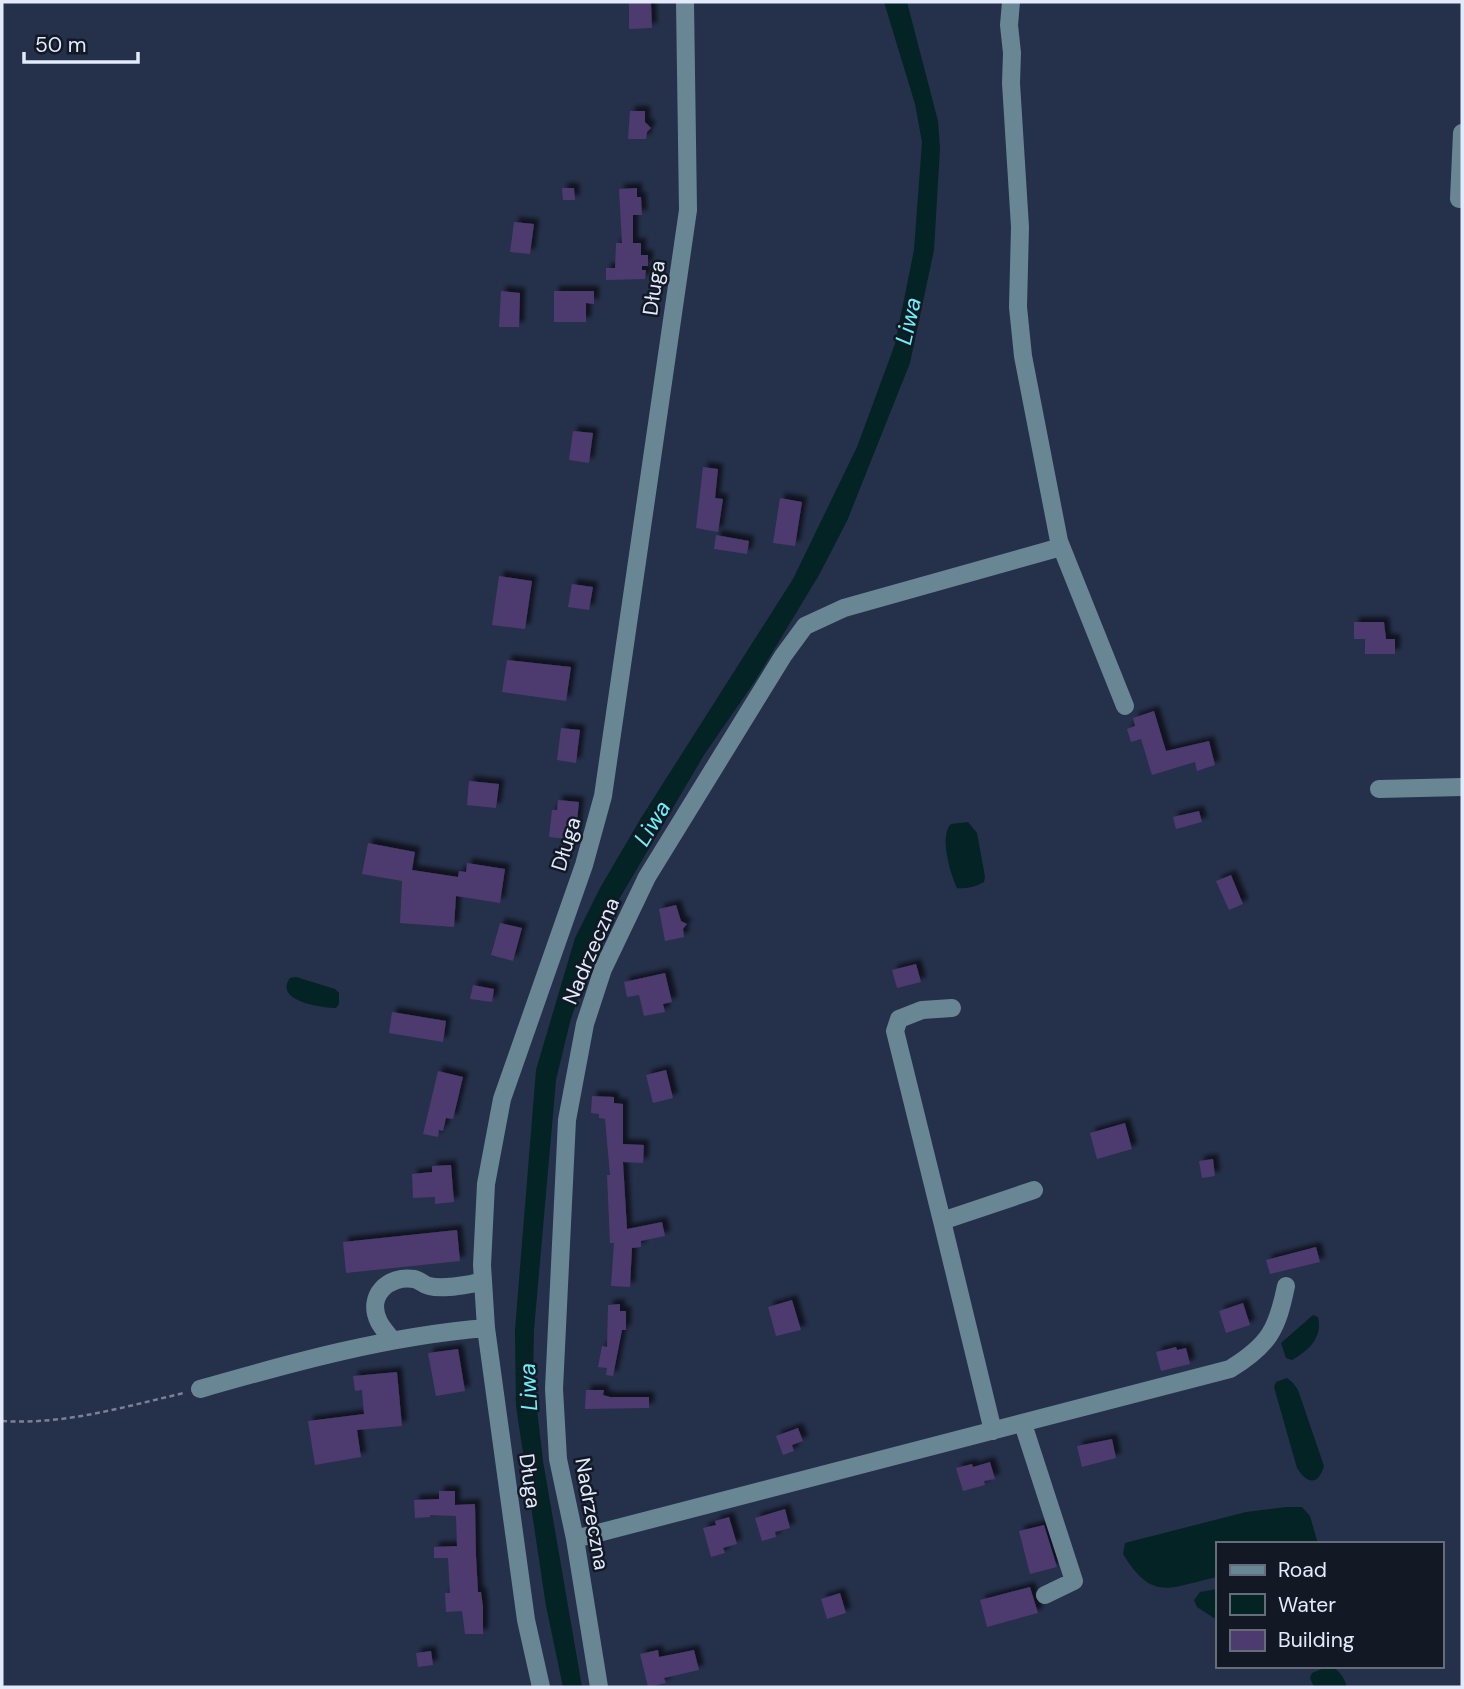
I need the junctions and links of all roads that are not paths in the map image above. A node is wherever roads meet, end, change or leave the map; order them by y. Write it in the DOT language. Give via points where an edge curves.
graph roads {
  1 [pos="685,2"];
  2 [pos="1011,2"];
  3 [pos="1462,133"];
  4 [pos="1459,199"];
  5 [pos="1061,547"];
  6 [pos="1125,706"];
  7 [pos="1462,787"];
  8 [pos="1378,789"];
  9 [pos="952,1008"];
  10 [pos="1034,1190"];
  11 [pos="942,1221"];
  12 [pos="483,1282"];
  13 [pos="1286,1286"];
  14 [pos="486,1328"];
  15 [pos="392,1340"];
  16 [pos="200,1389"];
  17 [pos="1023,1424"];
  18 [pos="993,1431"];
  19 [pos="575,1539"];
  20 [pos="1045,1595"];
  21 [pos="541,1687"];
  22 [pos="599,1687"];
  1 -- 12 [label="street, Długa" via="688,210 603,796 502,1099 486,1184"];
  2 -- 5 [label="street" via="1020,227 1018,307 1023,356"];
  3 -- 4 [label="street"];
  5 -- 6 [label="street"];
  5 -- 19 [label="street, Nadrzeczna" via="844,608 805,626 648,877 603,969 585,1024 567,1120 554,1390 558,1459"];
  7 -- 8 [label="street"];
  9 -- 11 [label="street" via="922,1010 899,1019 895,1031"];
  10 -- 11 [label="street"];
  11 -- 18 [label="street"];
  12 -- 14 [label="street, Długa"];
  12 -- 15 [label="street" via="429,1286 405,1279 386,1284 375,1306"];
  13 -- 17 [label="street" via="1269,1337 1253,1355 1230,1369"];
  14 -- 15 [label="street"];
  14 -- 21 [label="street, Długa" via="526,1620"];
  15 -- 16 [label="street"];
  17 -- 18 [label="street"];
  17 -- 20 [label="street" via="1074,1581"];
  18 -- 19 [label="street"];
  19 -- 22 [label="street, Nadrzeczna"];
}
